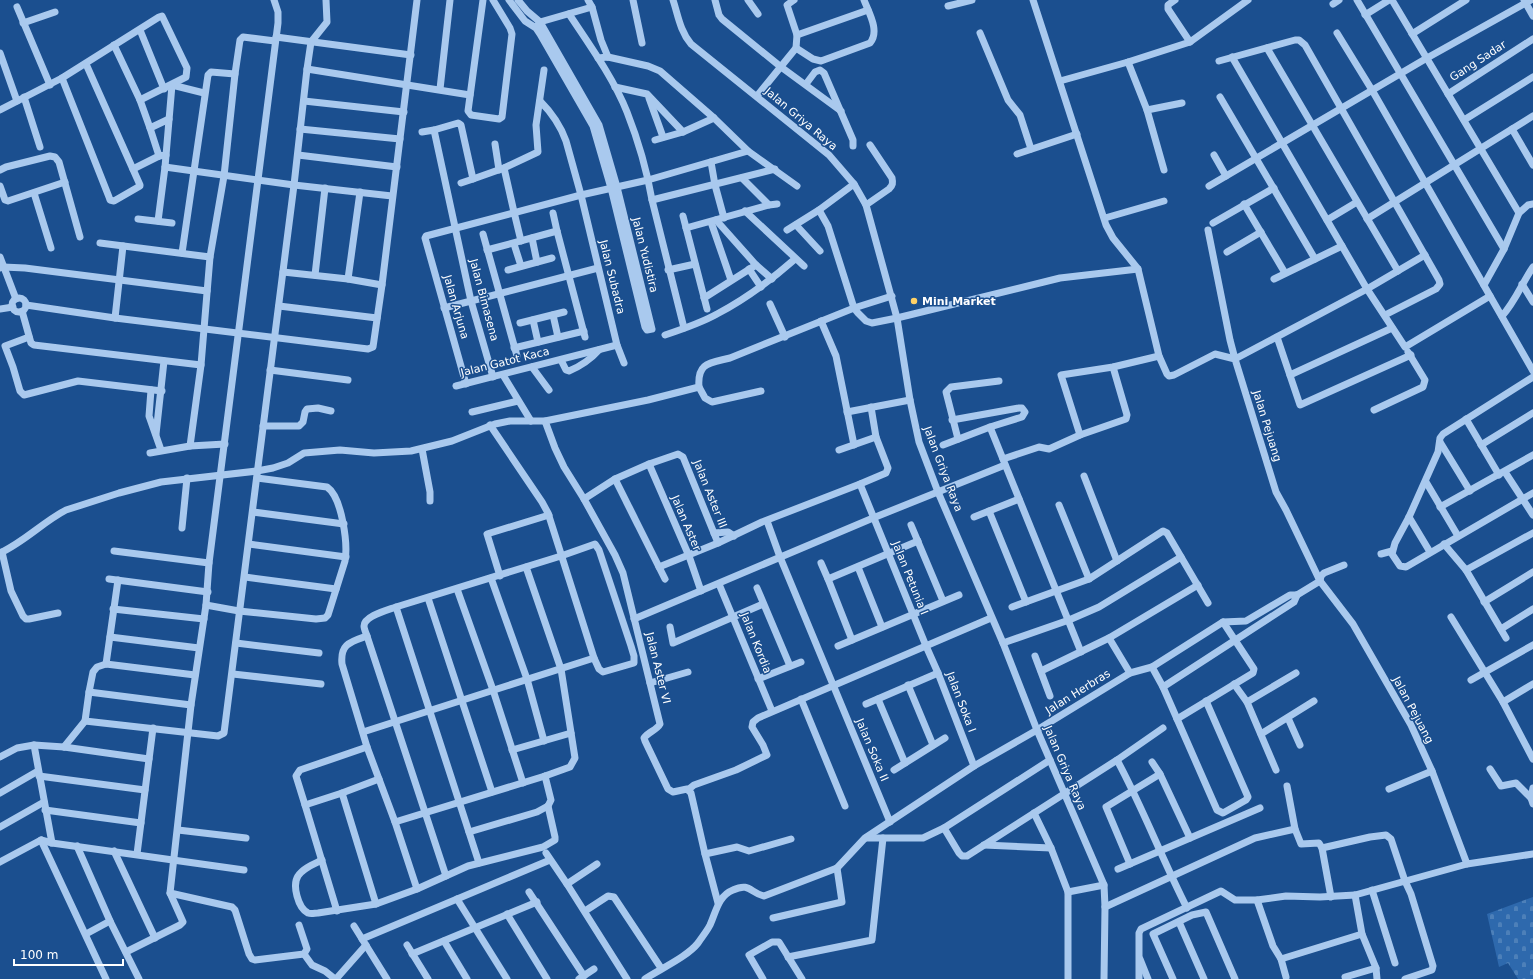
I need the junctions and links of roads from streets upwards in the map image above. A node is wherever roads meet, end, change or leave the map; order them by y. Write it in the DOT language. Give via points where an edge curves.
graph roads {
  1 [pos="274,0"];
  2 [pos="326,0"];
  3 [pos="417,0"];
  4 [pos="450,0"];
  5 [pos="483,0"];
  6 [pos="493,0"];
  7 [pos="508,0"];
  8 [pos="518,0"];
  9 [pos="633,0"];
  10 [pos="673,0"];
  11 [pos="715,0"];
  12 [pos="748,0"];
  13 [pos="794,0"];
  14 [pos="864,0"];
  15 [pos="972,0"];
  16 [pos="1033,0"];
  17 [pos="1175,0"];
  18 [pos="1248,0"];
  19 [pos="1357,0"];
  20 [pos="1466,0"];
  21 [pos="1393,1"];
  22 [pos="1527,1"];
  23 [pos="590,3"];
  24 [pos="948,6"];
  25 [pos="17,7"];
  26 [pos="868,10"];
  27 [pos="55,12"];
  28 [pos="569,14"];
  29 [pos="758,14"];
  30 [pos="1365,15"];
  31 [pos="1533,16"];
  32 [pos="23,23"];
  33 [pos="536,23"];
  34 [pos="140,30"];
  35 [pos="980,32"];
  36 [pos="1337,33"];
  37 [pos="1412,34"];
  38 [pos="797,35"];
  39 [pos="1533,38"];
  40 [pos="276,39"];
  41 [pos="311,42"];
  42 [pos="1190,42"];
  43 [pos="642,43"];
  44 [pos="114,45"];
  45 [pos="796,48"];
  46 [pos="1267,48"];
  47 [pos="0,53"];
  48 [pos="411,55"];
  49 [pos="608,57"];
  50 [pos="1232,57"];
  51 [pos="598,58"];
  52 [pos="1426,58"];
  53 [pos="1219,61"];
  54 [pos="1128,62"];
  55 [pos="86,64"];
  56 [pos="781,67"];
  57 [pos="307,69"];
  58 [pos="544,70"];
  59 [pos="235,74"];
  60 [pos="1400,74"];
  61 [pos="1533,77"];
  62 [pos="62,78"];
  63 [pos="1060,81"];
  64 [pos="407,84"];
  65 [pos="806,84"];
  66 [pos="50,85"];
  67 [pos="172,85"];
  68 [pos="615,87"];
  69 [pos="164,89"];
  70 [pos="440,90"];
  71 [pos="1372,90"];
  72 [pos="204,93"];
  73 [pos="647,94"];
  74 [pos="1448,94"];
  75 [pos="470,95"];
  76 [pos="757,96"];
  77 [pos="24,97"];
  78 [pos="1220,97"];
  79 [pos="140,100"];
  80 [pos="17,101"];
  81 [pos="304,101"];
  82 [pos="540,101"];
  83 [pos="1182,103"];
  84 [pos="1340,109"];
  85 [pos="0,110"];
  86 [pos="1147,110"];
  87 [pos="841,111"];
  88 [pos="404,112"];
  89 [pos="1533,116"];
  90 [pos="714,118"];
  91 [pos="169,119"];
  92 [pos="1464,120"];
  93 [pos="1312,126"];
  94 [pos="150,128"];
  95 [pos="300,129"];
  96 [pos="1512,129"];
  97 [pos="434,130"];
  98 [pos="422,132"];
  99 [pos="683,132"];
  100 [pos="1077,134"];
  101 [pos="663,137"];
  102 [pos="400,139"];
  103 [pos="655,140"];
  104 [pos="1282,143"];
  105 [pos="495,144"];
  106 [pos="870,145"];
  107 [pos="853,146"];
  108 [pos="40,147"];
  109 [pos="1031,149"];
  110 [pos="1481,149"];
  111 [pos="748,151"];
  112 [pos="1017,154"];
  113 [pos="163,155"];
  114 [pos="298,155"];
  115 [pos="1214,155"];
  116 [pos="1530,155"];
  117 [pos="1257,158"];
  118 [pos="712,162"];
  119 [pos="1454,165"];
  120 [pos="1533,165"];
  121 [pos="165,167"];
  122 [pos="397,167"];
  123 [pos="133,169"];
  124 [pos="502,169"];
  125 [pos="775,169"];
  126 [pos="0,170"];
  127 [pos="1164,170"];
  128 [pos="194,172"];
  129 [pos="224,176"];
  130 [pos="1226,176"];
  131 [pos="742,178"];
  132 [pos="473,179"];
  133 [pos="258,180"];
  134 [pos="648,180"];
  135 [pos="65,182"];
  136 [pos="1425,182"];
  137 [pos="461,183"];
  138 [pos="854,184"];
  139 [pos="294,185"];
  140 [pos="715,185"];
  141 [pos="0,186"];
  142 [pos="796,186"];
  143 [pos="1209,186"];
  144 [pos="325,188"];
  145 [pos="614,188"];
  146 [pos="1274,188"];
  147 [pos="360,192"];
  148 [pos="34,193"];
  149 [pos="581,195"];
  150 [pos="392,196"];
  151 [pos="652,200"];
  152 [pos="1164,201"];
  153 [pos="1394,201"];
  154 [pos="1357,202"];
  155 [pos="777,204"];
  156 [pos="1244,204"];
  157 [pos="1533,204"];
  158 [pos="769,205"];
  159 [pos="866,205"];
  160 [pos="819,210"];
  161 [pos="745,211"];
  162 [pos="514,212"];
  163 [pos="554,213"];
  164 [pos="1519,213"];
  165 [pos="683,216"];
  166 [pos="724,218"];
  167 [pos="1105,218"];
  168 [pos="138,219"];
  169 [pos="1367,219"];
  170 [pos="1327,220"];
  171 [pos="158,221"];
  172 [pos="714,221"];
  173 [pos="172,223"];
  174 [pos="1213,223"];
  175 [pos="796,225"];
  176 [pos="686,228"];
  177 [pos="455,229"];
  178 [pos="787,230"];
  179 [pos="1208,230"];
  180 [pos="556,231"];
  181 [pos="1261,232"];
  182 [pos="483,234"];
  183 [pos="80,238"];
  184 [pos="532,238"];
  185 [pos="518,242"];
  186 [pos="100,243"];
  187 [pos="123,246"];
  188 [pos="1342,246"];
  189 [pos="51,248"];
  190 [pos="1504,249"];
  191 [pos="487,250"];
  192 [pos="820,251"];
  193 [pos="1227,252"];
  194 [pos="182,253"];
  195 [pos="1425,255"];
  196 [pos="0,257"];
  197 [pos="210,257"];
  198 [pos="552,258"];
  199 [pos="795,259"];
  200 [pos="1315,259"];
  201 [pos="537,262"];
  202 [pos="695,264"];
  203 [pos="521,266"];
  204 [pos="804,266"];
  205 [pos="2,267"];
  206 [pos="752,267"];
  207 [pos="1533,267"];
  208 [pos="598,268"];
  209 [pos="1138,269"];
  210 [pos="508,270"];
  211 [pos="668,270"];
  212 [pos="1398,271"];
  213 [pos="283,272"];
  214 [pos="1285,273"];
  215 [pos="314,275"];
  216 [pos="569,276"];
  217 [pos="119,279"];
  218 [pos="348,279"];
  219 [pos="772,279"];
  220 [pos="1274,279"];
  221 [pos="730,280"];
  222 [pos="1522,284"];
  223 [pos="382,285"];
  224 [pos="1484,286"];
  225 [pos="761,287"];
  226 [pos="1367,289"];
  227 [pos="207,291"];
  228 [pos="499,294"];
  229 [pos="892,296"];
  230 [pos="1490,296"];
  231 [pos="704,298"];
  232 [pos="16,299"];
  233 [pos="471,301"];
  234 [pos="1533,302"];
  235 [pos="770,304"];
  236 [pos="279,306"];
  237 [pos="13,307"];
  238 [pos="0,308"];
  239 [pos="24,308"];
  240 [pos="444,308"];
  241 [pos="854,308"];
  242 [pos="707,309"];
  243 [pos="564,312"];
  244 [pos="553,315"];
  245 [pos="1385,315"];
  246 [pos="1502,316"];
  247 [pos="115,318"];
  248 [pos="377,318"];
  249 [pos="897,318"];
  250 [pos="533,320"];
  251 [pos="821,321"];
  252 [pos="520,323"];
  253 [pos="649,328"];
  254 [pos="684,328"];
  255 [pos="1392,328"];
  256 [pos="203,329"];
  257 [pos="238,333"];
  258 [pos="665,335"];
  259 [pos="1278,336"];
  260 [pos="29,337"];
  261 [pos="274,337"];
  262 [pos="558,337"];
  263 [pos="785,337"];
  264 [pos="538,342"];
  265 [pos="617,345"];
  266 [pos="1405,347"];
  267 [pos="514,348"];
  268 [pos="599,350"];
  269 [pos="1411,355"];
  270 [pos="517,356"];
  271 [pos="1160,356"];
  272 [pos="1235,359"];
  273 [pos="164,360"];
  274 [pos="561,360"];
  275 [pos="624,363"];
  276 [pos="201,365"];
  277 [pos="532,367"];
  278 [pos="1113,367"];
  279 [pos="270,370"];
  280 [pos="1533,371"];
  281 [pos="503,375"];
  282 [pos="1290,375"];
  283 [pos="493,377"];
  284 [pos="1533,377"];
  285 [pos="348,380"];
  286 [pos="999,381"];
  287 [pos="466,384"];
  288 [pos="456,386"];
  289 [pos="699,387"];
  290 [pos="151,390"];
  291 [pos="162,390"];
  292 [pos="549,390"];
  293 [pos="761,391"];
  294 [pos="910,400"];
  295 [pos="518,401"];
  296 [pos="871,407"];
  297 [pos="1374,410"];
  298 [pos="331,411"];
  299 [pos="472,412"];
  300 [pos="847,412"];
  301 [pos="1533,413"];
  302 [pos="1466,419"];
  303 [pos="952,420"];
  304 [pos="532,421"];
  305 [pos="545,421"];
  306 [pos="490,425"];
  307 [pos="263,426"];
  308 [pos="990,426"];
  309 [pos="156,434"];
  310 [pos="1080,435"];
  311 [pos="876,437"];
  312 [pos="958,439"];
  313 [pos="1440,442"];
  314 [pos="225,444"];
  315 [pos="854,445"];
  316 [pos="943,445"];
  317 [pos="1481,445"];
  318 [pos="190,446"];
  319 [pos="161,450"];
  320 [pos="422,450"];
  321 [pos="839,450"];
  322 [pos="150,453"];
  323 [pos="1533,455"];
  324 [pos="1004,462"];
  325 [pos="649,464"];
  326 [pos="1502,473"];
  327 [pos="220,475"];
  328 [pos="257,475"];
  329 [pos="1084,476"];
  330 [pos="187,478"];
  331 [pos="615,479"];
  332 [pos="1426,482"];
  333 [pos="860,484"];
  334 [pos="1470,491"];
  335 [pos="938,492"];
  336 [pos="1533,493"];
  337 [pos="584,499"];
  338 [pos="1019,499"];
  339 [pos="1522,499"];
  340 [pos="430,501"];
  341 [pos="1059,505"];
  342 [pos="1440,508"];
  343 [pos="989,511"];
  344 [pos="253,512"];
  345 [pos="549,515"];
  346 [pos="1533,515"];
  347 [pos="974,517"];
  348 [pos="1409,517"];
  349 [pos="873,518"];
  350 [pos="767,521"];
  351 [pos="344,524"];
  352 [pos="911,525"];
  353 [pos="182,528"];
  354 [pos="714,533"];
  355 [pos="1533,533"];
  356 [pos="734,536"];
  357 [pos="1458,536"];
  358 [pos="918,541"];
  359 [pos="718,543"];
  360 [pos="249,544"];
  361 [pos="1444,544"];
  362 [pos="114,551"];
  363 [pos="1392,551"];
  364 [pos="1,552"];
  365 [pos="1430,552"];
  366 [pos="888,553"];
  367 [pos="1381,554"];
  368 [pos="561,556"];
  369 [pos="689,556"];
  370 [pos="346,557"];
  371 [pos="780,557"];
  372 [pos="1181,557"];
  373 [pos="1117,561"];
  374 [pos="209,563"];
  375 [pos="821,564"];
  376 [pos="1344,565"];
  377 [pos="659,567"];
  378 [pos="858,567"];
  379 [pos="526,568"];
  380 [pos="1466,570"];
  381 [pos="1533,572"];
  382 [pos="500,576"];
  383 [pos="245,577"];
  384 [pos="492,578"];
  385 [pos="109,579"];
  386 [pos="665,579"];
  387 [pos="828,579"];
  388 [pos="1089,579"];
  389 [pos="118,580"];
  390 [pos="1320,580"];
  391 [pos="719,584"];
  392 [pos="1198,585"];
  393 [pos="757,588"];
  394 [pos="336,589"];
  395 [pos="457,589"];
  396 [pos="701,591"];
  397 [pos="1057,591"];
  398 [pos="208,592"];
  399 [pos="959,595"];
  400 [pos="1297,595"];
  401 [pos="428,598"];
  402 [pos="943,601"];
  403 [pos="1026,602"];
  404 [pos="1484,602"];
  405 [pos="1208,603"];
  406 [pos="764,604"];
  407 [pos="206,605"];
  408 [pos="396,607"];
  409 [pos="1012,607"];
  410 [pos="1533,609"];
  411 [pos="113,610"];
  412 [pos="239,611"];
  413 [pos="58,613"];
  414 [pos="913,614"];
  415 [pos="1451,617"];
  416 [pos="734,618"];
  417 [pos="991,618"];
  418 [pos="204,619"];
  419 [pos="634,619"];
  420 [pos="1068,620"];
  421 [pos="1246,621"];
  422 [pos="1223,622"];
  423 [pos="670,627"];
  424 [pos="882,627"];
  425 [pos="1251,629"];
  426 [pos="1501,629"];
  427 [pos="367,636"];
  428 [pos="110,637"];
  429 [pos="1109,638"];
  430 [pos="1506,638"];
  431 [pos="852,640"];
  432 [pos="1236,640"];
  433 [pos="236,643"];
  434 [pos="1003,643"];
  435 [pos="1533,645"];
  436 [pos="838,646"];
  437 [pos="926,646"];
  438 [pos="199,648"];
  439 [pos="1081,652"];
  440 [pos="319,653"];
  441 [pos="1034,656"];
  442 [pos="594,658"];
  443 [pos="801,662"];
  444 [pos="106,664"];
  445 [pos="790,666"];
  446 [pos="1152,667"];
  447 [pos="561,669"];
  448 [pos="1041,671"];
  449 [pos="688,672"];
  450 [pos="1485,672"];
  451 [pos="938,673"];
  452 [pos="1130,673"];
  453 [pos="1296,673"];
  454 [pos="233,674"];
  455 [pos="195,675"];
  456 [pos="527,679"];
  457 [pos="758,679"];
  458 [pos="1471,680"];
  459 [pos="650,682"];
  460 [pos="321,684"];
  461 [pos="1234,684"];
  462 [pos="1533,684"];
  463 [pos="908,685"];
  464 [pos="834,687"];
  465 [pos="1163,687"];
  466 [pos="493,690"];
  467 [pos="88,692"];
  468 [pos="1050,696"];
  469 [pos="801,699"];
  470 [pos="878,699"];
  471 [pos="462,700"];
  472 [pos="1206,701"];
  473 [pos="1314,701"];
  474 [pos="1247,702"];
  475 [pos="1503,702"];
  476 [pos="866,704"];
  477 [pos="191,705"];
  478 [pos="430,711"];
  479 [pos="772,711"];
  480 [pos="1288,718"];
  481 [pos="1177,719"];
  482 [pos="85,721"];
  483 [pos="396,722"];
  484 [pos="153,728"];
  485 [pos="1163,728"];
  486 [pos="1037,730"];
  487 [pos="188,732"];
  488 [pos="363,732"];
  489 [pos="571,733"];
  490 [pos="1261,734"];
  491 [pos="945,738"];
  492 [pos="544,741"];
  493 [pos="34,745"];
  494 [pos="933,745"];
  495 [pos="1300,746"];
  496 [pos="64,747"];
  497 [pos="367,747"];
  498 [pos="512,750"];
  499 [pos="0,757"];
  500 [pos="149,759"];
  501 [pos="1533,759"];
  502 [pos="1050,760"];
  503 [pos="1117,760"];
  504 [pos="1152,762"];
  505 [pos="905,763"];
  506 [pos="974,766"];
  507 [pos="1490,769"];
  508 [pos="894,770"];
  509 [pos="1276,770"];
  510 [pos="1432,771"];
  511 [pos="39,774"];
  512 [pos="1160,774"];
  513 [pos="545,776"];
  514 [pos="379,779"];
  515 [pos="523,783"];
  516 [pos="1287,786"];
  517 [pos="1533,788"];
  518 [pos="689,789"];
  519 [pos="1389,789"];
  520 [pos="145,790"];
  521 [pos="1133,790"];
  522 [pos="492,792"];
  523 [pos="0,793"];
  524 [pos="342,793"];
  525 [pos="1064,794"];
  526 [pos="1532,801"];
  527 [pos="44,802"];
  528 [pos="459,802"];
  529 [pos="305,805"];
  530 [pos="548,806"];
  531 [pos="845,806"];
  532 [pos="1260,808"];
  533 [pos="45,810"];
  534 [pos="426,813"];
  535 [pos="1034,813"];
  536 [pos="395,822"];
  537 [pos="890,822"];
  538 [pos="141,823"];
  539 [pos="0,827"];
  540 [pos="944,828"];
  541 [pos="1295,829"];
  542 [pos="178,830"];
  543 [pos="469,832"];
  544 [pos="246,838"];
  545 [pos="866,838"];
  546 [pos="883,838"];
  547 [pos="1190,838"];
  548 [pos="791,839"];
  549 [pos="41,840"];
  550 [pos="52,842"];
  551 [pos="984,845"];
  552 [pos="77,846"];
  553 [pos="1051,848"];
  554 [pos="1322,848"];
  555 [pos="114,851"];
  556 [pos="1161,851"];
  557 [pos="546,853"];
  558 [pos="137,854"];
  559 [pos="705,854"];
  560 [pos="1533,854"];
  561 [pos="322,860"];
  562 [pos="550,860"];
  563 [pos="174,861"];
  564 [pos="0,862"];
  565 [pos="479,863"];
  566 [pos="597,864"];
  567 [pos="1130,864"];
  568 [pos="1467,864"];
  569 [pos="837,868"];
  570 [pos="1118,869"];
  571 [pos="244,870"];
  572 [pos="446,876"];
  573 [pos="1172,877"];
  574 [pos="1405,880"];
  575 [pos="568,884"];
  576 [pos="1104,885"];
  577 [pos="417,889"];
  578 [pos="1372,890"];
  579 [pos="529,892"];
  580 [pos="1068,892"];
  581 [pos="170,893"];
  582 [pos="1355,895"];
  583 [pos="1331,897"];
  584 [pos="457,899"];
  585 [pos="1257,900"];
  586 [pos="537,902"];
  587 [pos="718,903"];
  588 [pos="376,904"];
  589 [pos="1105,907"];
  590 [pos="1187,908"];
  591 [pos="337,911"];
  592 [pos="585,911"];
  593 [pos="507,914"];
  594 [pos="773,918"];
  595 [pos="110,921"];
  596 [pos="1180,922"];
  597 [pos="299,925"];
  598 [pos="354,926"];
  599 [pos="475,928"];
  600 [pos="86,934"];
  601 [pos="1362,934"];
  602 [pos="155,938"];
  603 [pos="444,941"];
  604 [pos="364,942"];
  605 [pos="407,945"];
  606 [pos="126,952"];
  607 [pos="1138,953"];
  608 [pos="304,954"];
  609 [pos="412,954"];
  610 [pos="788,957"];
  611 [pos="1281,959"];
  612 [pos="1395,963"];
  613 [pos="661,968"];
  614 [pos="1376,968"];
  615 [pos="594,969"];
  616 [pos="581,977"];
  617 [pos="1286,977"];
  618 [pos="1345,977"];
  619 [pos="106,979"];
  620 [pos="139,979"];
  621 [pos="336,979"];
  622 [pos="387,979"];
  623 [pos="428,979"];
  624 [pos="468,979"];
  625 [pos="507,979"];
  626 [pos="547,979"];
  627 [pos="627,979"];
  628 [pos="645,979"];
  629 [pos="763,979"];
  630 [pos="802,979"];
  631 [pos="1068,979"];
  632 [pos="1104,979"];
  633 [pos="1139,979"];
  634 [pos="1148,979"];
  635 [pos="1173,979"];
  636 [pos="1204,979"];
  637 [pos="1235,979"];
  638 [pos="1377,979"];
  639 [pos="1405,979"];
  1 -- 40 [label="street" via="278,12"];
  2 -- 41 [label="street" via="327,22"];
  3 -- 48 [label="street"];
  4 -- 70 [label="street"];
  5 -- 75 [label="street"];
  6 -- 75 [label="street" via="512,34 502,117 499,119 468,114"];
  7 -- 33 [label="street" via="525,21"];
  8 -- 33 [label="street"];
  9 -- 43 [label="street"];
  10 -- 76 [label="street, Jalan Griya Raya" via="685,37"];
  11 -- 56 [label="street" via="720,17"];
  12 -- 29 [label="street"];
  13 -- 38 [label="street" via="787,5"];
  14 -- 26 [label="street"];
  15 -- 24 [label="street"];
  16 -- 63 [label="street"];
  17 -- 42 [label="street" via="1168,5 1168,9"];
  18 -- 42 [label="street"];
  19 -- 30 [label="street"];
  20 -- 37 [label="street"];
  21 -- 30 [label="street"];
  21 -- 37 [label="street"];
  22 -- 31 [label="street"];
  22 -- 52 [label="street"];
  23 -- 28 [label="street"];
  23 -- 49 [label="street"];
  25 -- 32 [label="street"];
  26 -- 38 [label="street"];
  26 -- 45 [label="street" via="875,31 873,39 867,45 822,61 813,59"];
  27 -- 32 [label="street"];
  28 -- 33 [label="street"];
  28 -- 51 [label="street"];
  30 -- 60 [label="street"];
  32 -- 66 [label="street"];
  33 -- 145 [label="street, Jalan Yudistira" via="593,126"];
  34 -- 44 [label="street"];
  34 -- 67 [label="street" via="159,17 164,18 188,70 186,77"];
  34 -- 69 [label="street"];
  35 -- 109 [label="street" via="1008,100 1020,115"];
  36 -- 71 [label="street"];
  37 -- 52 [label="street"];
  38 -- 45 [label="street"];
  39 -- 74 [label="street, Gang Sadar"];
  40 -- 41 [label="street"];
  40 -- 59 [label="street" via="241,38"];
  40 -- 133 [label="street"];
  41 -- 48 [label="street"];
  41 -- 57 [label="street"];
  42 -- 54 [label="street"];
  44 -- 55 [label="street"];
  44 -- 79 [label="street"];
  45 -- 56 [label="street"];
  46 -- 50 [label="street"];
  46 -- 84 [label="street" via="1295,40 1301,41"];
  46 -- 93 [label="street"];
  47 -- 80 [label="street"];
  48 -- 64 [label="street"];
  49 -- 51 [label="street"];
  49 -- 90 [label="street" via="660,71"];
  50 -- 53 [label="street"];
  50 -- 104 [label="street"];
  51 -- 68 [label="street"];
  52 -- 60 [label="street"];
  52 -- 74 [label="street"];
  54 -- 63 [label="street"];
  54 -- 86 [label="street"];
  55 -- 62 [label="street"];
  55 -- 123 [label="street"];
  56 -- 65 [label="street"];
  56 -- 76 [label="street"];
  57 -- 64 [label="street"];
  57 -- 81 [label="street"];
  58 -- 82 [label="street"];
  59 -- 72 [label="street" via="209,73"];
  59 -- 129 [label="street"];
  60 -- 71 [label="street"];
  60 -- 119 [label="street"];
  61 -- 92 [label="street"];
  62 -- 66 [label="street"];
  62 -- 123 [label="street" via="111,200 114,201 140,186"];
  63 -- 100 [label="street"];
  64 -- 70 [label="street"];
  64 -- 88 [label="street"];
  65 -- 87 [label="street"];
  65 -- 87 [label="street" via="817,71 822,71"];
  66 -- 77 [label="street"];
  67 -- 69 [label="street"];
  67 -- 72 [label="street"];
  67 -- 91 [label="street"];
  68 -- 73 [label="street"];
  68 -- 134 [label="street" via="627,111"];
  69 -- 79 [label="street"];
  70 -- 75 [label="street"];
  71 -- 84 [label="street"];
  71 -- 136 [label="street"];
  72 -- 128 [label="street"];
  73 -- 99 [label="street"];
  73 -- 101 [label="street"];
  74 -- 92 [label="street"];
  76 -- 138 [label="street, Jalan Griya Raya" via="829,155"];
  77 -- 80 [label="street"];
  77 -- 108 [label="street"];
  78 -- 117 [label="street"];
  79 -- 94 [label="street"];
  80 -- 85 [label="street"];
  81 -- 88 [label="street"];
  81 -- 95 [label="street"];
  82 -- 124 [label="street" via="536,125 538,152"];
  82 -- 149 [label="street, Jalan Subadra" via="563,134"];
  83 -- 86 [label="street"];
  84 -- 93 [label="street"];
  84 -- 153 [label="street"];
  86 -- 127 [label="street"];
  87 -- 107 [label="street"];
  88 -- 102 [label="street"];
  89 -- 96 [label="street"];
  90 -- 99 [label="street"];
  90 -- 111 [label="street"];
  91 -- 94 [label="street"];
  91 -- 113 [label="street"];
  92 -- 110 [label="street"];
  93 -- 104 [label="street"];
  93 -- 154 [label="street"];
  94 -- 113 [label="street"];
  95 -- 102 [label="street"];
  95 -- 114 [label="street"];
  96 -- 110 [label="street"];
  96 -- 116 [label="street"];
  97 -- 98 [label="street"];
  97 -- 132 [label="street" via="455,123 461,124"];
  97 -- 177 [label="street, Jalan Bimasena"];
  99 -- 101 [label="street"];
  100 -- 109 [label="street"];
  100 -- 167 [label="street"];
  101 -- 103 [label="street"];
  102 -- 122 [label="street"];
  104 -- 117 [label="street"];
  104 -- 170 [label="street"];
  105 -- 124 [label="street"];
  106 -- 159 [label="street" via="892,178 892,186"];
  109 -- 112 [label="street"];
  110 -- 119 [label="street"];
  110 -- 164 [label="street"];
  111 -- 118 [label="street"];
  111 -- 125 [label="street"];
  113 -- 121 [label="street"];
  113 -- 123 [label="street"];
  114 -- 122 [label="street"];
  114 -- 139 [label="street"];
  115 -- 130 [label="street"];
  116 -- 120 [label="street"];
  117 -- 130 [label="street"];
  117 -- 146 [label="street"];
  118 -- 134 [label="street"];
  118 -- 140 [label="street"];
  119 -- 136 [label="street"];
  119 -- 190 [label="street"];
  121 -- 128 [label="street"];
  121 -- 171 [label="street"];
  122 -- 150 [label="street"];
  124 -- 132 [label="street"];
  124 -- 162 [label="street"];
  125 -- 131 [label="street"];
  125 -- 142 [label="street"];
  126 -- 135 [label="street" via="55,156"];
  128 -- 129 [label="street"];
  128 -- 194 [label="street"];
  129 -- 133 [label="street"];
  129 -- 197 [label="street"];
  130 -- 143 [label="street"];
  131 -- 140 [label="street"];
  131 -- 158 [label="street"];
  132 -- 137 [label="street"];
  133 -- 139 [label="street"];
  133 -- 257 [label="street"];
  134 -- 145 [label="street"];
  134 -- 151 [label="street"];
  135 -- 148 [label="street"];
  135 -- 183 [label="street"];
  136 -- 153 [label="street"];
  136 -- 224 [label="street"];
  138 -- 159 [label="street, Jalan Griya Raya"];
  138 -- 160 [label="street"];
  139 -- 144 [label="street"];
  139 -- 213 [label="street"];
  140 -- 151 [label="street"];
  140 -- 166 [label="street"];
  141 -- 148 [label="street" via="5,200 8,201"];
  144 -- 147 [label="street"];
  144 -- 215 [label="street"];
  145 -- 149 [label="street"];
  145 -- 253 [label="street, Jalan Yudistira"];
  146 -- 156 [label="street"];
  146 -- 200 [label="street"];
  147 -- 150 [label="street"];
  147 -- 218 [label="street"];
  148 -- 189 [label="street"];
  149 -- 162 [label="street"];
  149 -- 208 [label="street, Jalan Subadra"];
  150 -- 223 [label="street"];
  151 -- 211 [label="street"];
  152 -- 167 [label="street"];
  153 -- 169 [label="street"];
  153 -- 195 [label="street"];
  154 -- 169 [label="street"];
  154 -- 170 [label="street"];
  155 -- 158 [label="street"];
  156 -- 174 [label="street"];
  156 -- 181 [label="street"];
  157 -- 164 [label="street"];
  158 -- 161 [label="street"];
  159 -- 229 [label="street, Jalan Griya Raya"];
  160 -- 175 [label="street"];
  160 -- 241 [label="street" via="828,226"];
  161 -- 166 [label="street"];
  161 -- 199 [label="street"];
  162 -- 177 [label="street"];
  162 -- 185 [label="street"];
  163 -- 180 [label="street"];
  164 -- 190 [label="street"];
  165 -- 176 [label="street"];
  166 -- 172 [label="street"];
  167 -- 209 [label="street" via="1113,238"];
  168 -- 171 [label="street"];
  169 -- 212 [label="street"];
  170 -- 188 [label="street"];
  171 -- 173 [label="street"];
  172 -- 176 [label="street"];
  172 -- 206 [label="street"];
  172 -- 221 [label="street"];
  175 -- 178 [label="street"];
  175 -- 192 [label="street"];
  176 -- 202 [label="street"];
  177 -- 233 [label="street, Jalan Bimasena"];
  177 -- 240 [label="street, Jalan Arjuna" via="425,238"];
  179 -- 272 [label="street, Jalan Pejuang"];
  180 -- 184 [label="street"];
  180 -- 216 [label="street"];
  181 -- 193 [label="street"];
  181 -- 214 [label="street"];
  182 -- 191 [label="street"];
  184 -- 185 [label="street"];
  184 -- 201 [label="street"];
  185 -- 191 [label="street"];
  185 -- 203 [label="street"];
  186 -- 187 [label="street"];
  187 -- 194 [label="street"];
  187 -- 217 [label="street"];
  188 -- 200 [label="street"];
  188 -- 226 [label="street"];
  190 -- 224 [label="street"];
  191 -- 228 [label="street"];
  194 -- 197 [label="street"];
  195 -- 212 [label="street"];
  195 -- 245 [label="street" via="1439,280 1439,287"];
  196 -- 205 [label="street"];
  197 -- 227 [label="street"];
  198 -- 201 [label="street"];
  199 -- 204 [label="street"];
  199 -- 219 [label="street"];
  200 -- 214 [label="street"];
  201 -- 203 [label="street"];
  202 -- 211 [label="street"];
  202 -- 231 [label="street"];
  203 -- 210 [label="street"];
  205 -- 217 [label="street"];
  205 -- 232 [label="street"];
  206 -- 219 [label="street"];
  206 -- 221 [label="street"];
  206 -- 225 [label="street"];
  207 -- 222 [label="street"];
  208 -- 216 [label="street"];
  208 -- 265 [label="street, Jalan Subadra"];
  209 -- 249 [label="street" via="1060,278"];
  209 -- 271 [label="street"];
  211 -- 254 [label="street"];
  212 -- 226 [label="street"];
  213 -- 215 [label="street"];
  213 -- 236 [label="street"];
  214 -- 220 [label="street"];
  215 -- 218 [label="street"];
  216 -- 228 [label="street"];
  216 -- 262 [label="street" via="584,334"];
  217 -- 227 [label="street"];
  217 -- 247 [label="street"];
  218 -- 223 [label="street"];
  219 -- 225 [label="street"];
  221 -- 231 [label="street"];
  222 -- 234 [label="street"];
  222 -- 246 [label="street" via="1510,308"];
  223 -- 248 [label="street"];
  224 -- 230 [label="street"];
  225 -- 254 [label="street" via="717,314"];
  226 -- 245 [label="street"];
  226 -- 259 [label="street"];
  227 -- 256 [label="street"];
  228 -- 233 [label="street"];
  228 -- 267 [label="street"];
  229 -- 241 [label="street"];
  229 -- 249 [label="street, Jalan Griya Raya"];
  230 -- 246 [label="street"];
  230 -- 266 [label="street"];
  231 -- 242 [label="street"];
  232 -- 237 [label="street"];
  232 -- 239 [label="street" via="22,299"];
  233 -- 240 [label="street"];
  233 -- 283 [label="street, Jalan Bimasena"];
  235 -- 263 [label="street"];
  236 -- 248 [label="street"];
  236 -- 261 [label="street"];
  237 -- 238 [label="street"];
  237 -- 239 [label="street" via="16,311"];
  239 -- 247 [label="street"];
  239 -- 260 [label="street"];
  240 -- 287 [label="street, Jalan Arjuna"];
  241 -- 249 [label="street" via="866,321 877,322"];
  241 -- 251 [label="street"];
  243 -- 244 [label="street"];
  244 -- 250 [label="street"];
  244 -- 262 [label="street"];
  245 -- 255 [label="street"];
  246 -- 280 [label="street"];
  247 -- 256 [label="street"];
  248 -- 261 [label="street" via="374,345 368,349"];
  249 -- 294 [label="street, Jalan Griya Raya"];
  250 -- 252 [label="street"];
  250 -- 264 [label="street"];
  251 -- 263 [label="street"];
  251 -- 300 [label="street" via="836,356"];
  254 -- 258 [label="street"];
  255 -- 266 [label="street"];
  255 -- 282 [label="street"];
  256 -- 257 [label="street"];
  256 -- 276 [label="street"];
  257 -- 261 [label="street"];
  257 -- 314 [label="street"];
  259 -- 272 [label="street"];
  259 -- 282 [label="street"];
  260 -- 273 [label="street" via="34,345"];
  260 -- 290 [label="street" via="5,346 20,391 24,395 78,381"];
  261 -- 279 [label="street"];
  262 -- 264 [label="street"];
  263 -- 289 [label="street" via="710,363 702,368 698,376"];
  264 -- 267 [label="street"];
  265 -- 268 [label="street, Jalan Gatot Kaca"];
  265 -- 275 [label="street, Jalan Subadra"];
  266 -- 269 [label="street"];
  267 -- 270 [label="street"];
  268 -- 274 [label="street, Jalan Gatot Kaca"];
  268 -- 274 [label="street, Jalan Gatot Kaca" via="581,366 569,371"];
  269 -- 282 [label="street" via="1300,405"];
  269 -- 297 [label="street" via="1425,380 1423,387"];
  271 -- 272 [label="street" via="1167,374 1171,376 1215,354"];
  271 -- 278 [label="street"];
  272 -- 390 [label="street, Jalan Pejuang" via="1276,492"];
  273 -- 276 [label="street"];
  273 -- 291 [label="street"];
  274 -- 277 [label="street, Jalan Gatot Kaca"];
  276 -- 318 [label="street"];
  277 -- 281 [label="street, Jalan Gatot Kaca"];
  277 -- 292 [label="street"];
  278 -- 310 [label="street" via="1127,417"];
  278 -- 310 [label="street" via="1061,375"];
  279 -- 285 [label="street"];
  279 -- 307 [label="street"];
  281 -- 283 [label="street, Jalan Gatot Kaca"];
  281 -- 295 [label="street"];
  283 -- 287 [label="street, Jalan Gatot Kaca"];
  284 -- 302 [label="street"];
  286 -- 303 [label="street" via="951,386 946,392"];
  287 -- 288 [label="street, Jalan Gatot Kaca"];
  289 -- 293 [label="street" via="705,398 712,402"];
  289 -- 305 [label="street"];
  290 -- 291 [label="street"];
  290 -- 309 [label="street" via="149,416"];
  291 -- 309 [label="street"];
  294 -- 296 [label="street"];
  294 -- 335 [label="street, Jalan Griya Raya" via="919,442"];
  295 -- 299 [label="street"];
  295 -- 304 [label="street"];
  296 -- 300 [label="street"];
  296 -- 311 [label="street"];
  298 -- 307 [label="street" via="307,409 299,426"];
  300 -- 315 [label="street"];
  301 -- 317 [label="street"];
  302 -- 313 [label="street" via="1445,432"];
  302 -- 317 [label="street"];
  303 -- 308 [label="street" via="1019,408 1024,410 1022,417"];
  303 -- 312 [label="street"];
  304 -- 305 [label="street"];
  304 -- 306 [label="street" via="510,421"];
  305 -- 337 [label="street, Jalan Aster VI" via="561,461"];
  306 -- 320 [label="street"];
  306 -- 345 [label="street"];
  307 -- 328 [label="street"];
  308 -- 312 [label="street"];
  308 -- 324 [label="street"];
  309 -- 319 [label="street"];
  310 -- 324 [label="street" via="1049,449 1039,447"];
  311 -- 315 [label="street"];
  311 -- 333 [label="street" via="888,470"];
  312 -- 316 [label="street"];
  313 -- 332 [label="street"];
  313 -- 334 [label="street"];
  314 -- 318 [label="street"];
  314 -- 327 [label="street"];
  315 -- 321 [label="street"];
  317 -- 326 [label="street"];
  318 -- 319 [label="street"];
  319 -- 322 [label="street"];
  320 -- 328 [label="street" via="374,453 340,450 304,453 288,463"];
  320 -- 340 [label="street"];
  323 -- 326 [label="street"];
  324 -- 335 [label="street"];
  324 -- 338 [label="street"];
  325 -- 331 [label="street"];
  325 -- 354 [label="street, Jalan Aster III" via="675,454 683,457"];
  325 -- 369 [label="street, Jalan Aster"];
  326 -- 334 [label="street"];
  326 -- 339 [label="street"];
  327 -- 328 [label="street"];
  327 -- 330 [label="street"];
  327 -- 374 [label="street"];
  328 -- 344 [label="street"];
  328 -- 351 [label="street" via="327,487 332,492"];
  329 -- 373 [label="street"];
  330 -- 353 [label="street"];
  330 -- 364 [label="street" via="119,492 66,510"];
  331 -- 337 [label="street"];
  331 -- 377 [label="street"];
  332 -- 342 [label="street"];
  332 -- 348 [label="street"];
  333 -- 349 [label="street, Jalan Petunia I"];
  333 -- 350 [label="street"];
  334 -- 342 [label="street"];
  335 -- 349 [label="street"];
  335 -- 417 [label="street, Jalan Griya Raya"];
  336 -- 339 [label="street"];
  337 -- 419 [label="street, Jalan Aster VI" via="623,573"];
  338 -- 343 [label="street"];
  338 -- 397 [label="street"];
  339 -- 346 [label="street"];
  339 -- 357 [label="street"];
  341 -- 388 [label="street"];
  342 -- 357 [label="street"];
  343 -- 347 [label="street"];
  343 -- 403 [label="street"];
  344 -- 351 [label="street"];
  344 -- 360 [label="street"];
  345 -- 368 [label="street"];
  345 -- 382 [label="street" via="487,534"];
  348 -- 363 [label="street"];
  348 -- 365 [label="street"];
  349 -- 366 [label="street, Jalan Petunia I"];
  349 -- 371 [label="street"];
  350 -- 356 [label="street"];
  350 -- 371 [label="street, Jalan Soka II"];
  351 -- 370 [label="street"];
  352 -- 358 [label="street"];
  354 -- 356 [label="street" via="728,532"];
  354 -- 359 [label="street, Jalan Aster III"];
  355 -- 380 [label="street"];
  356 -- 359 [label="street"];
  357 -- 361 [label="street"];
  358 -- 366 [label="street"];
  358 -- 402 [label="street"];
  359 -- 369 [label="street"];
  360 -- 370 [label="street"];
  360 -- 383 [label="street"];
  361 -- 365 [label="street"];
  361 -- 380 [label="street"];
  362 -- 374 [label="street"];
  363 -- 365 [label="street" via="1396,561 1403,568"];
  363 -- 367 [label="street"];
  364 -- 413 [label="street" via="13,595 23,616 29,619"];
  366 -- 378 [label="street"];
  366 -- 414 [label="street, Jalan Petunia I"];
  368 -- 379 [label="street"];
  368 -- 442 [label="street"];
  368 -- 442 [label="street" via="595,544 606,570 634,656 634,663 603,672"];
  369 -- 377 [label="street"];
  369 -- 396 [label="street, Jalan Aster"];
  370 -- 394 [label="street"];
  371 -- 391 [label="street"];
  371 -- 464 [label="street, Jalan Soka II"];
  372 -- 373 [label="street" via="1163,531"];
  372 -- 392 [label="street"];
  372 -- 420 [label="street" via="1099,607"];
  373 -- 388 [label="street"];
  374 -- 398 [label="street"];
  375 -- 387 [label="street"];
  376 -- 390 [label="street" via="1324,573"];
  377 -- 386 [label="street"];
  378 -- 387 [label="street"];
  378 -- 424 [label="street"];
  379 -- 382 [label="street"];
  379 -- 447 [label="street"];
  380 -- 404 [label="street"];
  381 -- 404 [label="street"];
  382 -- 384 [label="street"];
  383 -- 394 [label="street"];
  383 -- 412 [label="street"];
  384 -- 395 [label="street"];
  384 -- 456 [label="street"];
  385 -- 389 [label="street"];
  387 -- 431 [label="street"];
  388 -- 397 [label="street"];
  389 -- 398 [label="street"];
  389 -- 411 [label="street"];
  390 -- 400 [label="street"];
  390 -- 510 [label="street, Jalan Pejuang" via="1353,624 1411,725"];
  391 -- 396 [label="street"];
  391 -- 416 [label="street, Jalan Kordia"];
  392 -- 405 [label="street"];
  392 -- 429 [label="street"];
  393 -- 406 [label="street"];
  394 -- 412 [label="street" via="328,615 323,619"];
  395 -- 401 [label="street"];
  395 -- 466 [label="street"];
  396 -- 419 [label="street"];
  397 -- 403 [label="street"];
  397 -- 420 [label="street"];
  398 -- 407 [label="street"];
  399 -- 402 [label="street"];
  400 -- 421 [label="street" via="1290,595"];
  400 -- 425 [label="street" via="1294,602"];
  401 -- 408 [label="street"];
  401 -- 471 [label="street"];
  402 -- 414 [label="street"];
  403 -- 409 [label="street"];
  404 -- 426 [label="street"];
  406 -- 416 [label="street"];
  406 -- 445 [label="street"];
  407 -- 412 [label="street"];
  407 -- 418 [label="street"];
  408 -- 427 [label="street" via="366,621 364,625"];
  408 -- 478 [label="street"];
  410 -- 426 [label="street"];
  411 -- 418 [label="street"];
  411 -- 428 [label="street"];
  412 -- 433 [label="street"];
  414 -- 424 [label="street"];
  414 -- 437 [label="street, Jalan Petunia I"];
  415 -- 450 [label="street"];
  416 -- 423 [label="street" via="673,643"];
  416 -- 457 [label="street, Jalan Kordia"];
  417 -- 434 [label="street, Jalan Griya Raya"];
  417 -- 437 [label="street"];
  418 -- 438 [label="street"];
  419 -- 459 [label="street, Jalan Aster VI"];
  420 -- 434 [label="street"];
  420 -- 439 [label="street"];
  421 -- 422 [label="street"];
  421 -- 425 [label="street"];
  422 -- 432 [label="street"];
  422 -- 446 [label="street, Jalan Herbras"];
  424 -- 431 [label="street"];
  425 -- 432 [label="street"];
  426 -- 430 [label="street"];
  427 -- 483 [label="street"];
  427 -- 488 [label="street" via="346,645 341,656"];
  428 -- 438 [label="street"];
  428 -- 444 [label="street"];
  429 -- 439 [label="street"];
  429 -- 452 [label="street"];
  431 -- 436 [label="street"];
  432 -- 461 [label="street" via="1254,671"];
  432 -- 465 [label="street"];
  433 -- 440 [label="street"];
  433 -- 454 [label="street"];
  434 -- 486 [label="street, Jalan Griya Raya"];
  435 -- 450 [label="street"];
  437 -- 451 [label="street, Jalan Soka I"];
  437 -- 464 [label="street"];
  438 -- 455 [label="street"];
  439 -- 448 [label="street"];
  441 -- 448 [label="street"];
  442 -- 447 [label="street"];
  443 -- 445 [label="street"];
  444 -- 455 [label="street"];
  444 -- 467 [label="street" via="97,667 93,672"];
  445 -- 457 [label="street"];
  446 -- 452 [label="street, Jalan Herbras"];
  446 -- 465 [label="street"];
  447 -- 456 [label="street"];
  447 -- 489 [label="street"];
  448 -- 468 [label="street"];
  449 -- 459 [label="street"];
  450 -- 458 [label="street"];
  450 -- 475 [label="street"];
  451 -- 463 [label="street"];
  451 -- 506 [label="street, Jalan Soka I"];
  452 -- 486 [label="street, Jalan Herbras"];
  453 -- 474 [label="street"];
  454 -- 460 [label="street"];
  454 -- 487 [label="street" via="223,734 218,736"];
  455 -- 477 [label="street"];
  456 -- 466 [label="street"];
  456 -- 492 [label="street"];
  457 -- 479 [label="street, Jalan Kordia"];
  459 -- 518 [label="street, Jalan Aster VI" via="660,724 646,735 645,741 670,792"];
  461 -- 472 [label="street"];
  461 -- 474 [label="street"];
  462 -- 475 [label="street"];
  463 -- 470 [label="street"];
  463 -- 494 [label="street"];
  464 -- 469 [label="street"];
  464 -- 537 [label="street, Jalan Soka II"];
  465 -- 481 [label="street"];
  466 -- 471 [label="street"];
  466 -- 498 [label="street"];
  467 -- 477 [label="street"];
  467 -- 482 [label="street"];
  469 -- 479 [label="street"];
  469 -- 531 [label="street"];
  470 -- 476 [label="street"];
  470 -- 505 [label="street"];
  471 -- 478 [label="street"];
  471 -- 522 [label="street"];
  472 -- 481 [label="street"];
  472 -- 481 [label="street" via="1248,795 1246,800 1223,813 1217,810"];
  473 -- 480 [label="street"];
  474 -- 490 [label="street"];
  475 -- 501 [label="street"];
  477 -- 487 [label="street"];
  478 -- 483 [label="street"];
  478 -- 528 [label="street"];
  479 -- 518 [label="street" via="752,724 767,755"];
  480 -- 490 [label="street"];
  480 -- 495 [label="street"];
  482 -- 484 [label="street"];
  482 -- 496 [label="street"];
  483 -- 488 [label="street"];
  483 -- 534 [label="street"];
  484 -- 487 [label="street"];
  484 -- 500 [label="street"];
  485 -- 503 [label="street"];
  486 -- 502 [label="street, Jalan Griya Raya"];
  486 -- 506 [label="street, Jalan Herbras"];
  487 -- 542 [label="street"];
  488 -- 497 [label="street"];
  489 -- 492 [label="street"];
  489 -- 513 [label="street" via="574,763 570,767"];
  490 -- 509 [label="street"];
  491 -- 494 [label="street"];
  492 -- 498 [label="street"];
  493 -- 496 [label="street"];
  493 -- 499 [label="street" via="16,748"];
  493 -- 511 [label="street"];
  494 -- 505 [label="street"];
  496 -- 500 [label="street"];
  497 -- 514 [label="street"];
  497 -- 529 [label="street" via="300,770 296,776"];
  498 -- 515 [label="street"];
  500 -- 520 [label="street"];
  502 -- 525 [label="street, Jalan Griya Raya"];
  502 -- 540 [label="street"];
  503 -- 521 [label="street"];
  503 -- 525 [label="street"];
  504 -- 512 [label="street"];
  505 -- 508 [label="street"];
  506 -- 537 [label="street, Jalan Herbras"];
  507 -- 526 [label="street" via="1501,786 1518,783"];
  510 -- 519 [label="street"];
  510 -- 568 [label="street, Jalan Pejuang"];
  511 -- 520 [label="street"];
  511 -- 523 [label="street"];
  511 -- 527 [label="street"];
  512 -- 521 [label="street"];
  512 -- 547 [label="street"];
  513 -- 515 [label="street"];
  513 -- 530 [label="street" via="551,800"];
  514 -- 524 [label="street"];
  514 -- 536 [label="street"];
  515 -- 522 [label="street"];
  516 -- 541 [label="street"];
  517 -- 526 [label="street"];
  518 -- 559 [label="street"];
  520 -- 538 [label="street"];
  521 -- 556 [label="street"];
  521 -- 567 [label="street" via="1106,807"];
  522 -- 528 [label="street"];
  524 -- 529 [label="street"];
  524 -- 588 [label="street"];
  525 -- 535 [label="street"];
  525 -- 576 [label="street, Jalan Griya Raya"];
  527 -- 533 [label="street"];
  527 -- 539 [label="street"];
  528 -- 534 [label="street"];
  528 -- 543 [label="street"];
  529 -- 561 [label="street"];
  530 -- 543 [label="street" via="537,812"];
  530 -- 565 [label="street" via="555,840 543,847"];
  532 -- 547 [label="street"];
  533 -- 538 [label="street"];
  533 -- 550 [label="street"];
  534 -- 536 [label="street"];
  534 -- 572 [label="street"];
  535 -- 551 [label="street"];
  535 -- 553 [label="street"];
  536 -- 577 [label="street"];
  537 -- 545 [label="street, Jalan Herbras"];
  538 -- 558 [label="street"];
  540 -- 546 [label="street" via="923,838"];
  540 -- 551 [label="street" via="962,856 967,856"];
  541 -- 554 [label="street" via="1301,844 1319,843"];
  541 -- 573 [label="street" via="1255,838"];
  542 -- 544 [label="street"];
  542 -- 563 [label="street"];
  543 -- 565 [label="street"];
  545 -- 546 [label="street"];
  545 -- 569 [label="street, Jalan Herbras"];
  546 -- 610 [label="street" via="872,940"];
  547 -- 556 [label="street"];
  548 -- 559 [label="street" via="749,852 737,846"];
  549 -- 550 [label="street"];
  549 -- 564 [label="street"];
  549 -- 600 [label="street"];
  550 -- 552 [label="street"];
  551 -- 553 [label="street"];
  552 -- 555 [label="street"];
  552 -- 595 [label="street"];
  553 -- 580 [label="street"];
  554 -- 574 [label="street" via="1386,835 1391,839"];
  554 -- 583 [label="street"];
  555 -- 558 [label="street"];
  555 -- 602 [label="street"];
  556 -- 567 [label="street"];
  556 -- 573 [label="street"];
  557 -- 562 [label="street"];
  558 -- 563 [label="street"];
  559 -- 587 [label="street"];
  560 -- 568 [label="street"];
  561 -- 591 [label="street"];
  561 -- 591 [label="street" via="298,875 295,882 296,890 303,909 309,913"];
  562 -- 575 [label="street"];
  562 -- 584 [label="street"];
  563 -- 571 [label="street"];
  563 -- 581 [label="street"];
  565 -- 572 [label="street"];
  566 -- 575 [label="street"];
  567 -- 570 [label="street"];
  568 -- 574 [label="street"];
  569 -- 587 [label="street" via="764,896 750,888 740,887 727,893"];
  569 -- 594 [label="street" via="842,902"];
  572 -- 577 [label="street"];
  573 -- 589 [label="street"];
  573 -- 590 [label="street"];
  574 -- 578 [label="street"];
  574 -- 639 [label="street" via="1412,894 1433,968"];
  575 -- 592 [label="street"];
  576 -- 580 [label="street"];
  576 -- 589 [label="street, Jalan Griya Raya"];
  577 -- 588 [label="street"];
  578 -- 582 [label="street"];
  578 -- 612 [label="street"];
  579 -- 586 [label="street"];
  580 -- 631 [label="street"];
  581 -- 602 [label="street" via="183,922"];
  581 -- 608 [label="street" via="232,907 252,959"];
  582 -- 583 [label="street"];
  582 -- 601 [label="street"];
  583 -- 585 [label="street" via="1286,896"];
  584 -- 599 [label="street"];
  584 -- 604 [label="street"];
  585 -- 590 [label="street" via="1235,900 1221,891"];
  585 -- 611 [label="street" via="1273,946"];
  586 -- 593 [label="street"];
  586 -- 616 [label="street"];
  587 -- 613 [label="street" via="710,925 696,946"];
  588 -- 591 [label="street"];
  589 -- 632 [label="street, Jalan Griya Raya"];
  590 -- 607 [label="street" via="1141,929 1138,933"];
  592 -- 613 [label="street" via="608,896 614,897"];
  592 -- 627 [label="street"];
  593 -- 599 [label="street"];
  593 -- 626 [label="street"];
  595 -- 600 [label="street"];
  595 -- 606 [label="street"];
  596 -- 635 [label="street" via="1153,934"];
  596 -- 636 [label="street"];
  596 -- 637 [label="street" via="1206,912"];
  597 -- 608 [label="street" via="307,949"];
  598 -- 604 [label="street"];
  599 -- 603 [label="street"];
  599 -- 625 [label="street"];
  600 -- 619 [label="street"];
  601 -- 611 [label="street"];
  601 -- 614 [label="street"];
  602 -- 606 [label="street"];
  603 -- 609 [label="street"];
  603 -- 624 [label="street"];
  604 -- 621 [label="street"];
  604 -- 622 [label="street"];
  605 -- 609 [label="street"];
  606 -- 620 [label="street"];
  607 -- 633 [label="street"];
  607 -- 634 [label="street"];
  608 -- 621 [label="street" via="312,966"];
  609 -- 623 [label="street"];
  610 -- 629 [label="street" via="779,942 772,942 749,955"];
  610 -- 630 [label="street"];
  611 -- 617 [label="street"];
  613 -- 628 [label="street"];
  614 -- 618 [label="street"];
  614 -- 638 [label="street"];
  615 -- 616 [label="street"];
}
